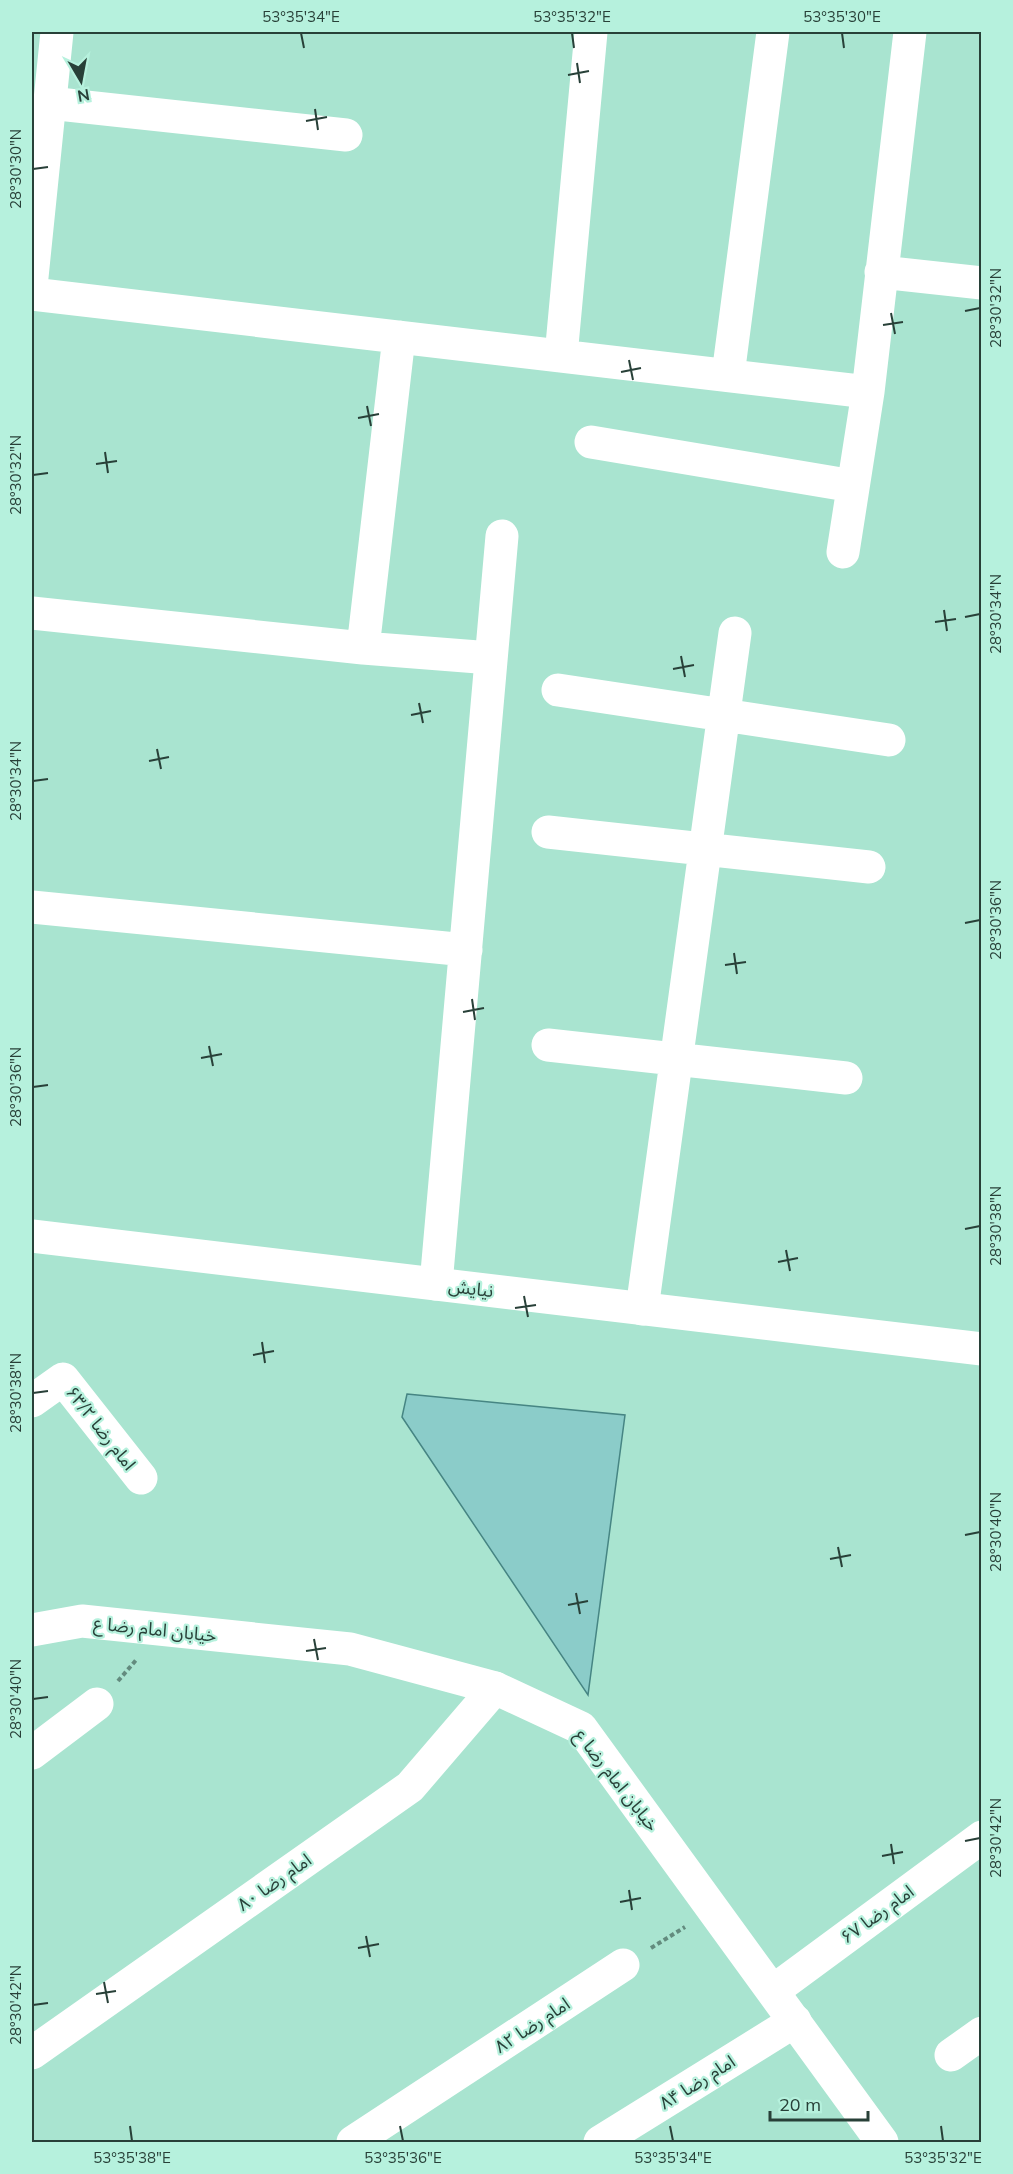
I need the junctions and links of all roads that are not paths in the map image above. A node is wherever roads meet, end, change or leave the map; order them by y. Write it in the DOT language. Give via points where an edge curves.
graph roads {
  1 [pos="57,32"];
  2 [pos="591,32"];
  3 [pos="773,32"];
  4 [pos="910,32"];
  5 [pos="49,103"];
  6 [pos="346,135"];
  7 [pos="37,174"];
  8 [pos="881,272"];
  9 [pos="32,277"];
  10 [pos="981,283"];
  11 [pos="32,294"];
  12 [pos="399,337"];
  13 [pos="561,356"];
  14 [pos="728,375"];
  15 [pos="868,392"];
  16 [pos="591,442"];
  17 [pos="854,486"];
  18 [pos="502,536"];
  19 [pos="843,552"];
  20 [pos="32,613"];
  21 [pos="735,633"];
  22 [pos="363,648"];
  23 [pos="491,658"];
  24 [pos="558,690"];
  25 [pos="724,716"];
  26 [pos="889,740"];
  27 [pos="548,832"];
  28 [pos="705,849"];
  29 [pos="869,867"];
  30 [pos="32,907"];
  31 [pos="466,950"];
  32 [pos="548,1045"];
  33 [pos="676,1059"];
  34 [pos="846,1078"];
  35 [pos="32,1236"];
  36 [pos="436,1284"];
  37 [pos="642,1309"];
  38 [pos="981,1349"];
  39 [pos="32,1401"];
  40 [pos="141,1478"];
  41 [pos="32,1630"];
  42 [pos="495,1688"];
  43 [pos="98,1704"];
  44 [pos="32,1753"];
  45 [pos="981,1837"];
  46 [pos="623,1965"];
  47 [pos="773,1991"];
  48 [pos="795,2021"];
  49 [pos="981,2033"];
  50 [pos="32,2053"];
  51 [pos="951,2055"];
  52 [pos="352,2142"];
  53 [pos="600,2142"];
  54 [pos="882,2142"];
  1 -- 5 [label="street"];
  2 -- 13 [label="street"];
  3 -- 14 [label="street"];
  4 -- 8 [label="street"];
  5 -- 6 [label="street"];
  5 -- 7 [label="street"];
  7 -- 9 [label="street"];
  8 -- 10 [label="street"];
  8 -- 15 [label="street"];
  11 -- 12 [label="street"];
  12 -- 13 [label="street"];
  12 -- 22 [label="street"];
  13 -- 14 [label="street"];
  14 -- 15 [label="street"];
  15 -- 17 [label="street"];
  16 -- 17 [label="street"];
  17 -- 19 [label="street"];
  18 -- 23 [label="street"];
  20 -- 22 [label="street"];
  21 -- 25 [label="street"];
  22 -- 23 [label="street"];
  23 -- 31 [label="street"];
  24 -- 25 [label="street"];
  25 -- 26 [label="street"];
  25 -- 28 [label="street"];
  27 -- 28 [label="street"];
  28 -- 29 [label="street"];
  28 -- 33 [label="street"];
  30 -- 31 [label="street"];
  31 -- 36 [label="street"];
  32 -- 33 [label="street"];
  33 -- 34 [label="street"];
  33 -- 37 [label="street"];
  35 -- 36 [label="street, نیایش"];
  36 -- 37 [label="street, نیایش"];
  37 -- 38 [label="street, نیایش"];
  39 -- 40 [label="street, امام رضا ۶۳/۲" via="63,1380"];
  41 -- 42 [label="street, خیابان امام رضا ع" via="82,1621 350,1649"];
  42 -- 47 [label="street, خیابان امام رضا ع" via="581,1728"];
  42 -- 50 [label="street, امام رضا ۸۰" via="410,1787"];
  43 -- 44 [label="street"];
  45 -- 47 [label="street, ۶۷ امام رضا"];
  46 -- 52 [label="street, امام رضا ۸۲"];
  47 -- 48 [label="street, خیابان امام رضا ع"];
  48 -- 53 [label="street, امام رضا ۸۴"];
  48 -- 54 [label="street, خیابان امام رضا ع"];
  49 -- 51 [label="street"];
}
